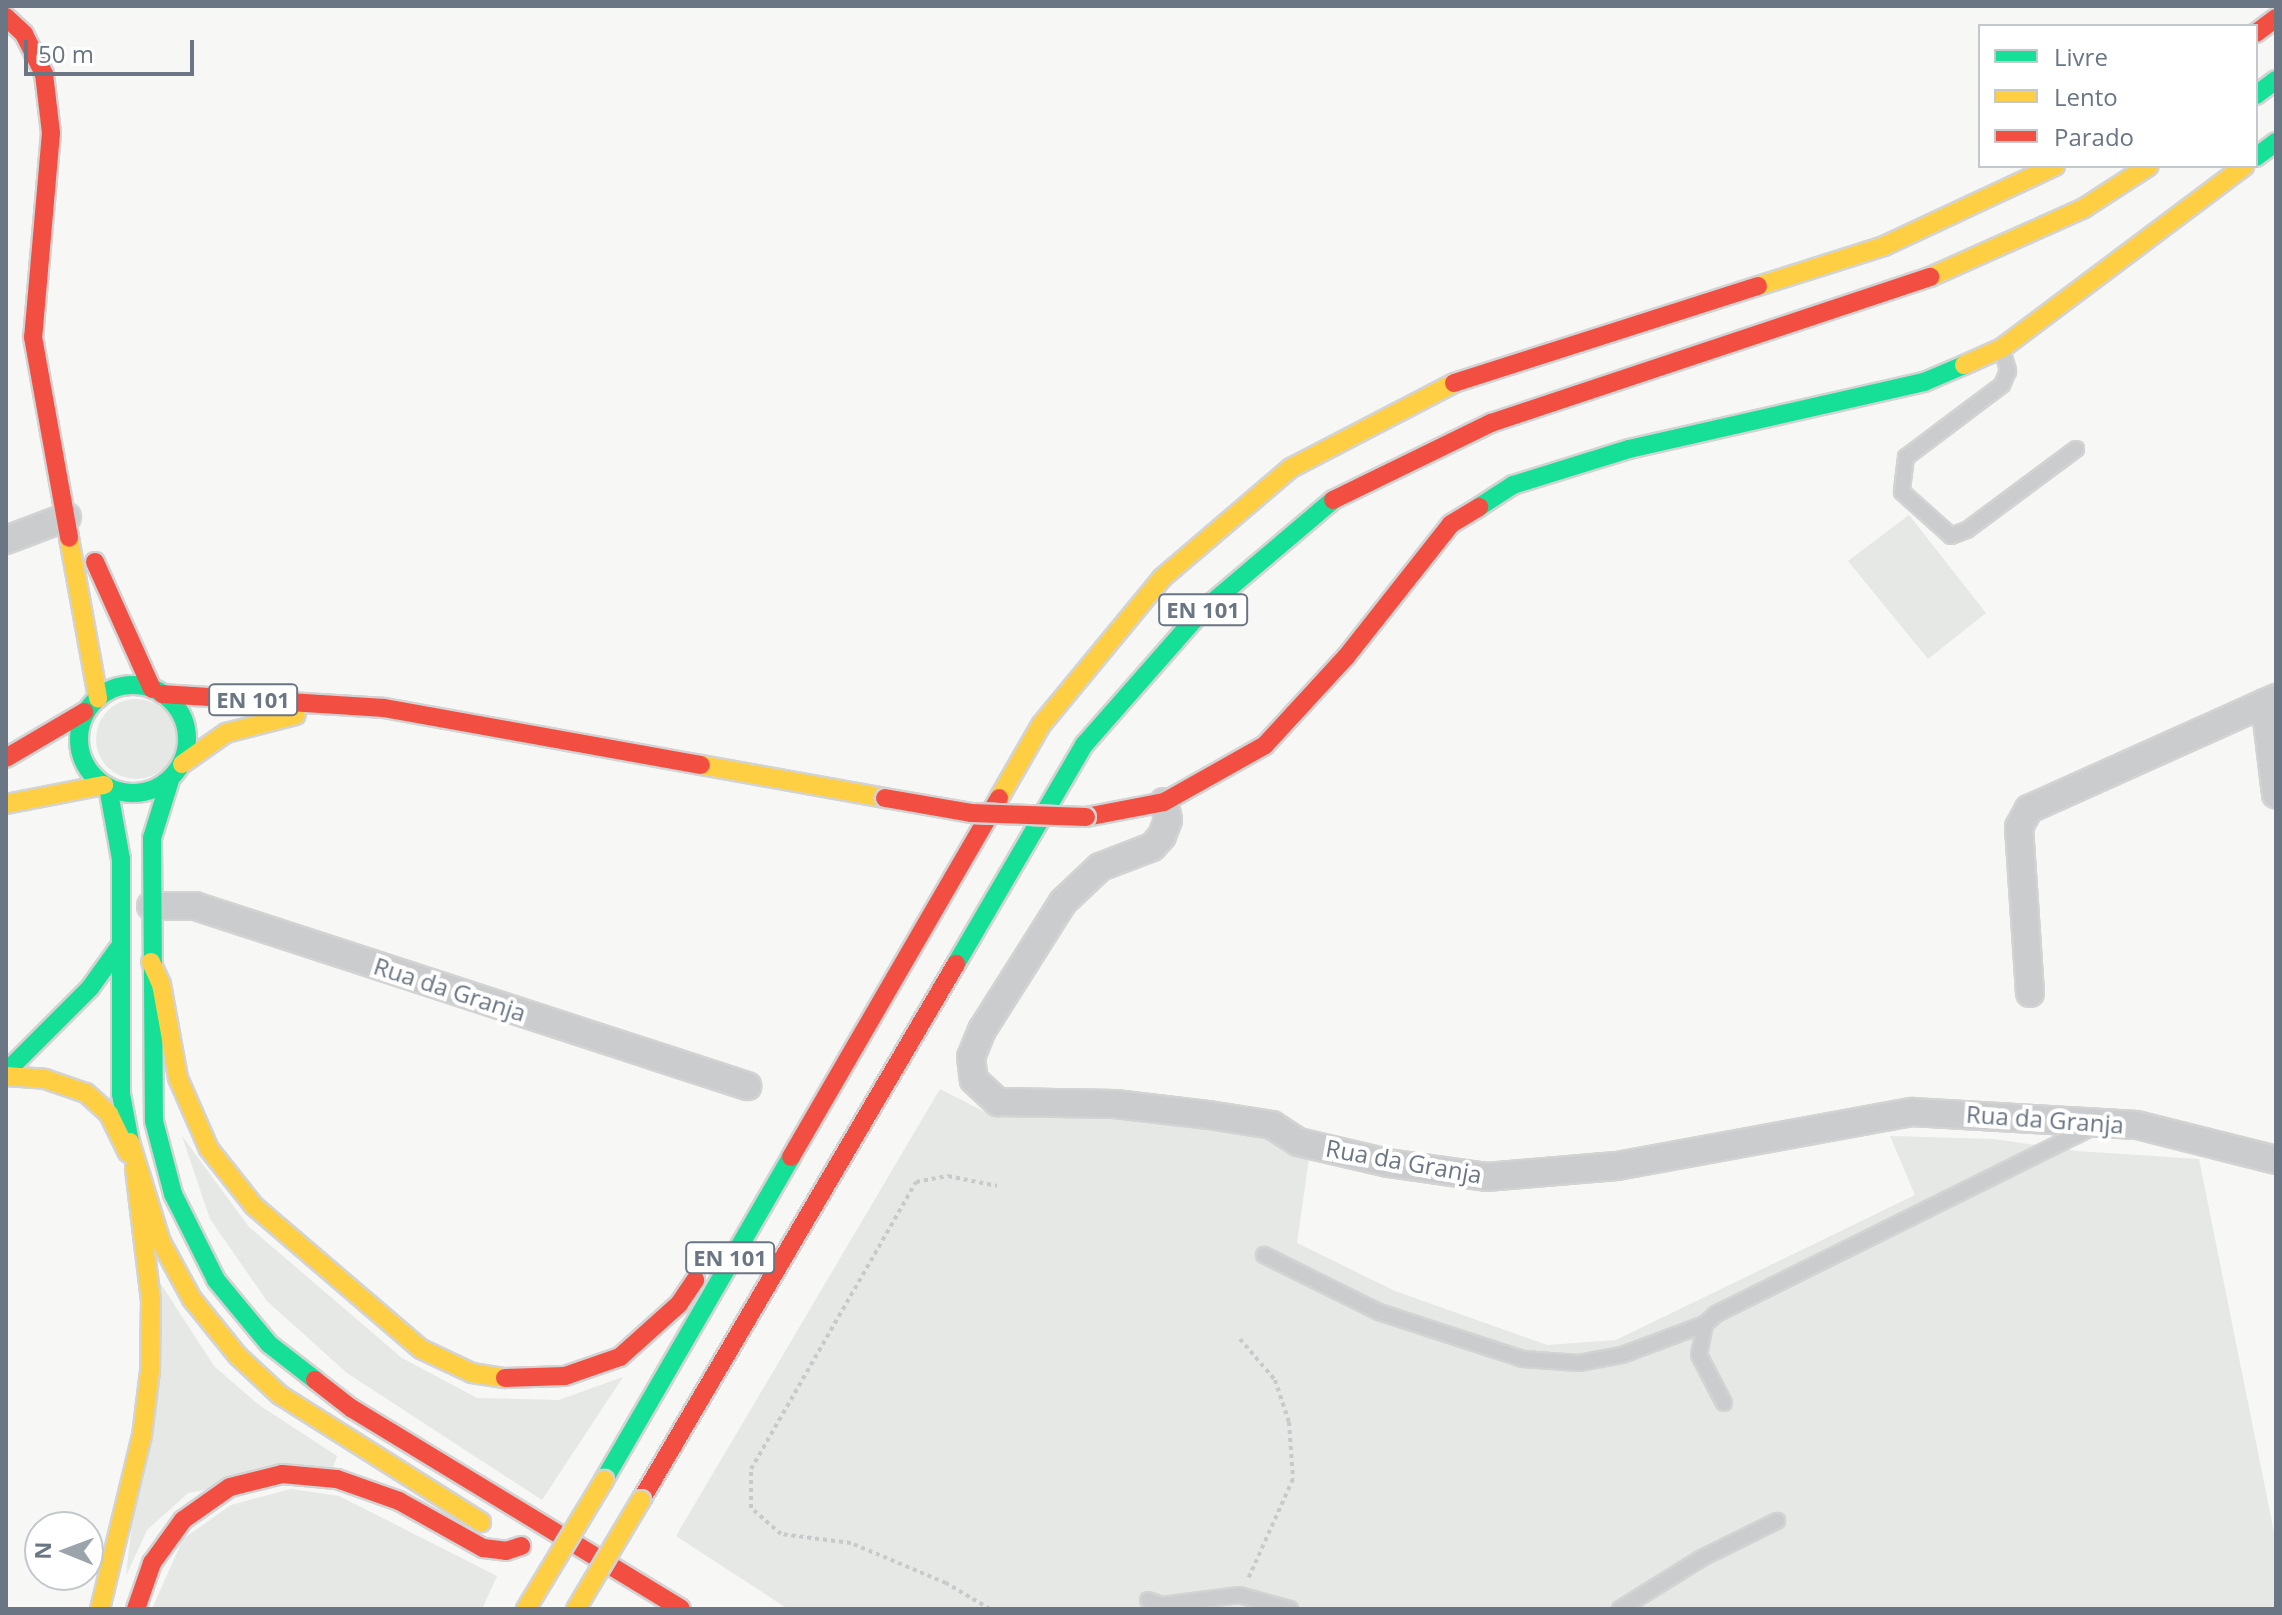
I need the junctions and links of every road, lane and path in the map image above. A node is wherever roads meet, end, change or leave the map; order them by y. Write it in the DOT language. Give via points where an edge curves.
graph roads {
  1 [pos="6,17"];
  2 [pos="2276,18"];
  3 [pos="2258,32"];
  4 [pos="2276,80"];
  5 [pos="2258,94"];
  6 [pos="2276,142"];
  7 [pos="2258,156"];
  8 [pos="2051,168"];
  9 [pos="2146,168"];
  10 [pos="2241,168"];
  11 [pos="6,336"];
  12 [pos="33,337"];
  13 [pos="2002,348"];
  14 [pos="53,435"];
  15 [pos="2076,449"];
  16 [pos="67,517"];
  17 [pos="6,540"];
  18 [pos="157,691"];
  19 [pos="98,698"];
  20 [pos="2270,701"];
  21 [pos="344,706"];
  22 [pos="84,712"];
  23 [pos="6,758"];
  24 [pos="182,764"];
  25 [pos="170,780"];
  26 [pos="106,786"];
  27 [pos="2276,794"];
  28 [pos="1164,802"];
  29 [pos="6,804"];
  30 [pos="151,906"];
  31 [pos="118,949"];
  32 [pos="151,962"];
  33 [pos="2030,993"];
  34 [pos="857,1036"];
  35 [pos="6,1074"];
  36 [pos="747,1086"];
  37 [pos="2103,1122"];
  38 [pos="2276,1160"];
  39 [pos="135,1168"];
  40 [pos="997,1186"];
  41 [pos="1264,1255"];
  42 [pos="1705,1324"];
  43 [pos="1240,1339"];
  44 [pos="1724,1403"];
  45 [pos="1777,1521"];
  46 [pos="521,1546"];
  47 [pos="1239,1595"];
  48 [pos="1148,1600"];
  49 [pos="613,1601"];
  50 [pos="100,1609"];
  51 [pos="136,1609"];
  52 [pos="526,1609"];
  53 [pos="576,1609"];
  54 [pos="681,1609"];
  55 [pos="990,1609"];
  56 [pos="1290,1609"];
  57 [pos="1620,1609"];
  1 -- 12 [label="main road" via="24,34 44,74 51,133"];
  2 -- 3 [label="main road"];
  4 -- 5 [label="main road"];
  6 -- 7 [label="main road"];
  8 -- 34 [label="main road, EN 101" via="1884,246 1434,389 1291,468 1162,578 1041,725"];
  9 -- 53 [label="main road, EN 101, bridge" via="2084,208 1900,291 1491,423 1327,503 1201,612 1084,745"];
  10 -- 13 [label="main road, EN 101"];
  11 -- 12 [label="street"];
  12 -- 14 [label="main road"];
  13 -- 15 [label="lane" via="2008,371 2002,385 1906,457 1902,492 1951,536 1967,530"];
  13 -- 28 [label="main road, EN 101" via="1924,382 1629,449 1513,485 1451,524 1346,657 1265,745"];
  14 -- 16 [label="main road"];
  14 -- 18 [label="main road" via="93,556"];
  16 -- 17 [label="street"];
  16 -- 19 [label="main road"];
  18 -- 19 [label="main road" via="123,686"];
  18 -- 21 [label="main road, EN 101"];
  18 -- 24 [label="main road" via="182,715 187,732"];
  19 -- 22 [label="main road"];
  20 -- 27 [label="street"];
  20 -- 33 [label="street" via="2029,809 2019,827"];
  21 -- 24 [label="main road, EN 101" via="226,733"];
  21 -- 28 [label="main road, EN 101, bridge" via="563,738 971,813 1086,817"];
  22 -- 23 [label="main road"];
  22 -- 26 [label="main road" via="80,748 92,775"];
  24 -- 25 [label="main road"];
  25 -- 26 [label="main road" via="137,794"];
  25 -- 30 [label="main road" via="152,838"];
  26 -- 29 [label="main road"];
  26 -- 31 [label="main road" via="121,859"];
  28 -- 37 [label="street, Rua da Granja" via="1168,820 1162,836 1152,847 1100,867 1063,902 982,1030 971,1057 974,1080 998,1102 1115,1104 1209,1115 1272,1125 1298,1142 1388,1163 1486,1177 1617,1166 1912,1112 2038,1123"];
  30 -- 32 [label="main road"];
  30 -- 36 [label="street, Rua da Granja" via="195,906"];
  31 -- 35 [label="main road" via="90,988"];
  31 -- 39 [label="main road" via="121,1094"];
  32 -- 34 [label="main road" via="161,984 178,1078 209,1149 254,1206 421,1349 472,1373 520,1380 565,1376 620,1357 679,1304 827,1065"];
  32 -- 54 [label="main road" via="154,1121 173,1194 225,1291 269,1344 351,1408"];
  34 -- 52 [label="main road, EN 101, bridge"];
  35 -- 39 [label="main road" via="45,1079 86,1093 109,1114"];
  37 -- 38 [label="street, Rua da Granja"];
  37 -- 42 [label="lane" via="1727,1307"];
  39 -- 46 [label="main road" via="150,1218 186,1288 238,1356 280,1395"];
  39 -- 50 [label="main road" via="151,1301 150,1371 142,1436"];
  40 -- 55 [label="path" via="948,1176 916,1182 751,1469 751,1508 781,1534 851,1543 946,1583"];
  41 -- 42 [label="lane" via="1379,1312 1523,1359 1579,1363 1622,1355"];
  42 -- 44 [label="lane" via="1699,1355"];
  43 -- 47 [label="path" via="1275,1380 1289,1422 1293,1479"];
  45 -- 57 [label="lane" via="1702,1558"];
  46 -- 49 [label="main road"];
  46 -- 51 [label="main road" via="506,1551 483,1548 399,1501 337,1479 282,1474 230,1487 183,1520 152,1563"];
  47 -- 48 [label="lane" via="1162,1605"];
  47 -- 56 [label="lane"];
}
